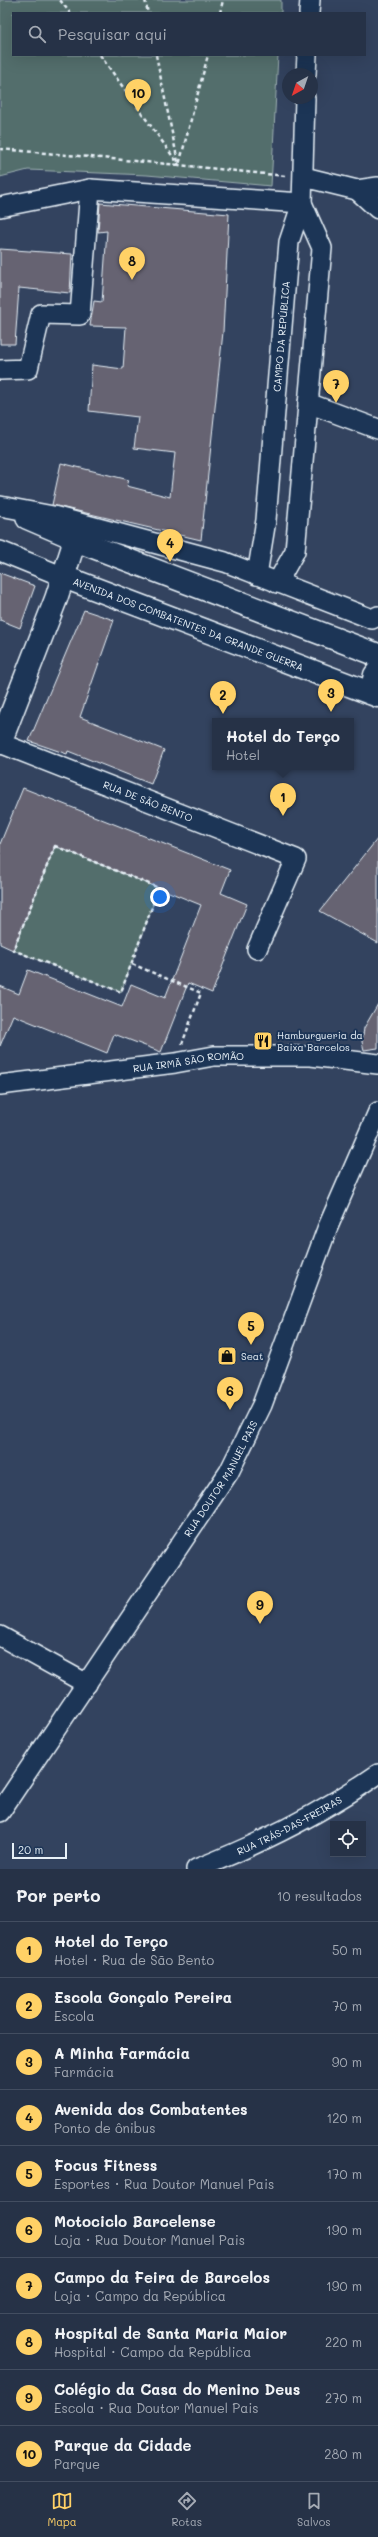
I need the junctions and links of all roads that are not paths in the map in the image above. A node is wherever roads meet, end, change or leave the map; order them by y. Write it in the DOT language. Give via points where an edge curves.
graph roads {
  1 [pos="310,0"];
  2 [pos="309,12"];
  3 [pos="307,56"];
  4 [pos="306,68"];
  5 [pos="305,104"];
  6 [pos="304,177"];
  7 [pos="378,187"];
  8 [pos="90,189"];
  9 [pos="357,190"];
  10 [pos="302,203"];
  11 [pos="0,207"];
  12 [pos="378,210"];
  13 [pos="0,370"];
  14 [pos="308,403"];
  15 [pos="378,429"];
  16 [pos="0,507"];
  17 [pos="104,529"];
  18 [pos="76,540"];
  19 [pos="0,551"];
  20 [pos="256,575"];
  21 [pos="64,577"];
  22 [pos="277,583"];
  23 [pos="378,616"];
  24 [pos="378,655"];
  25 [pos="378,671"];
  26 [pos="374,695"];
  27 [pos="0,743"];
  28 [pos="257,949"];
  29 [pos="378,1064"];
  30 [pos="0,1085"];
  31 [pos="378,1112"];
  32 [pos="0,1636"];
  33 [pos="87,1684"];
  34 [pos="378,1774"];
  35 [pos="0,1812"];
  36 [pos="196,1869"];
  1 -- 2 [label="street"];
  3 -- 4 [label="street"];
  5 -- 6 [label="street, CAMPO DA REPÚBLICA"];
  6 -- 9 [label="street"];
  6 -- 10 [label="street, CAMPO DA REPÚBLICA"];
  7 -- 9 [label="street"];
  8 -- 10 [label="street"];
  8 -- 11 [label="street"];
  8 -- 13 [label="street" via="80,315 41,314 28,369"];
  9 -- 12 [label="street"];
  10 -- 14 [label="street" via="322,248"];
  10 -- 20 [label="street, CAMPO DA REPÚBLICA" via="289,242 266,520"];
  14 -- 15 [label="street"];
  14 -- 22 [label="street" via="295,550"];
  16 -- 17 [label="street"];
  16 -- 18 [label="street"];
  17 -- 18 [label="street" via="88,533"];
  17 -- 20 [label="street" via="224,562"];
  18 -- 21 [label="main road"];
  18 -- 24 [label="main road"];
  19 -- 21 [label="street, AVENIDA DOS COMBATENTES DA GRANDE GUERRA"];
  20 -- 22 [label="street"];
  21 -- 26 [label="main road, AVENIDA DOS COMBATENTES DA GRANDE GUERRA"];
  21 -- 27 [label="main road"];
  22 -- 23 [label="street" via="372,619"];
  25 -- 26 [label="main road"];
  27 -- 28 [label="street, RUA DE SÃO BENTO" via="296,859"];
  29 -- 30 [label="street, RUA IRMÃ SÃO ROMÃO" via="311,1056 214,1056"];
  31 -- 33 [label="street, RUA DOUTOR MANUEL PAIS" via="327,1229 262,1405 229,1472"];
  32 -- 33 [label="street"];
  33 -- 35 [label="street, RUA DOUTOR MANUEL PAIS"];
  34 -- 36 [label="street, RUA TRÁS-DAS-FREIRAS" via="346,1797 231,1856"];
}
